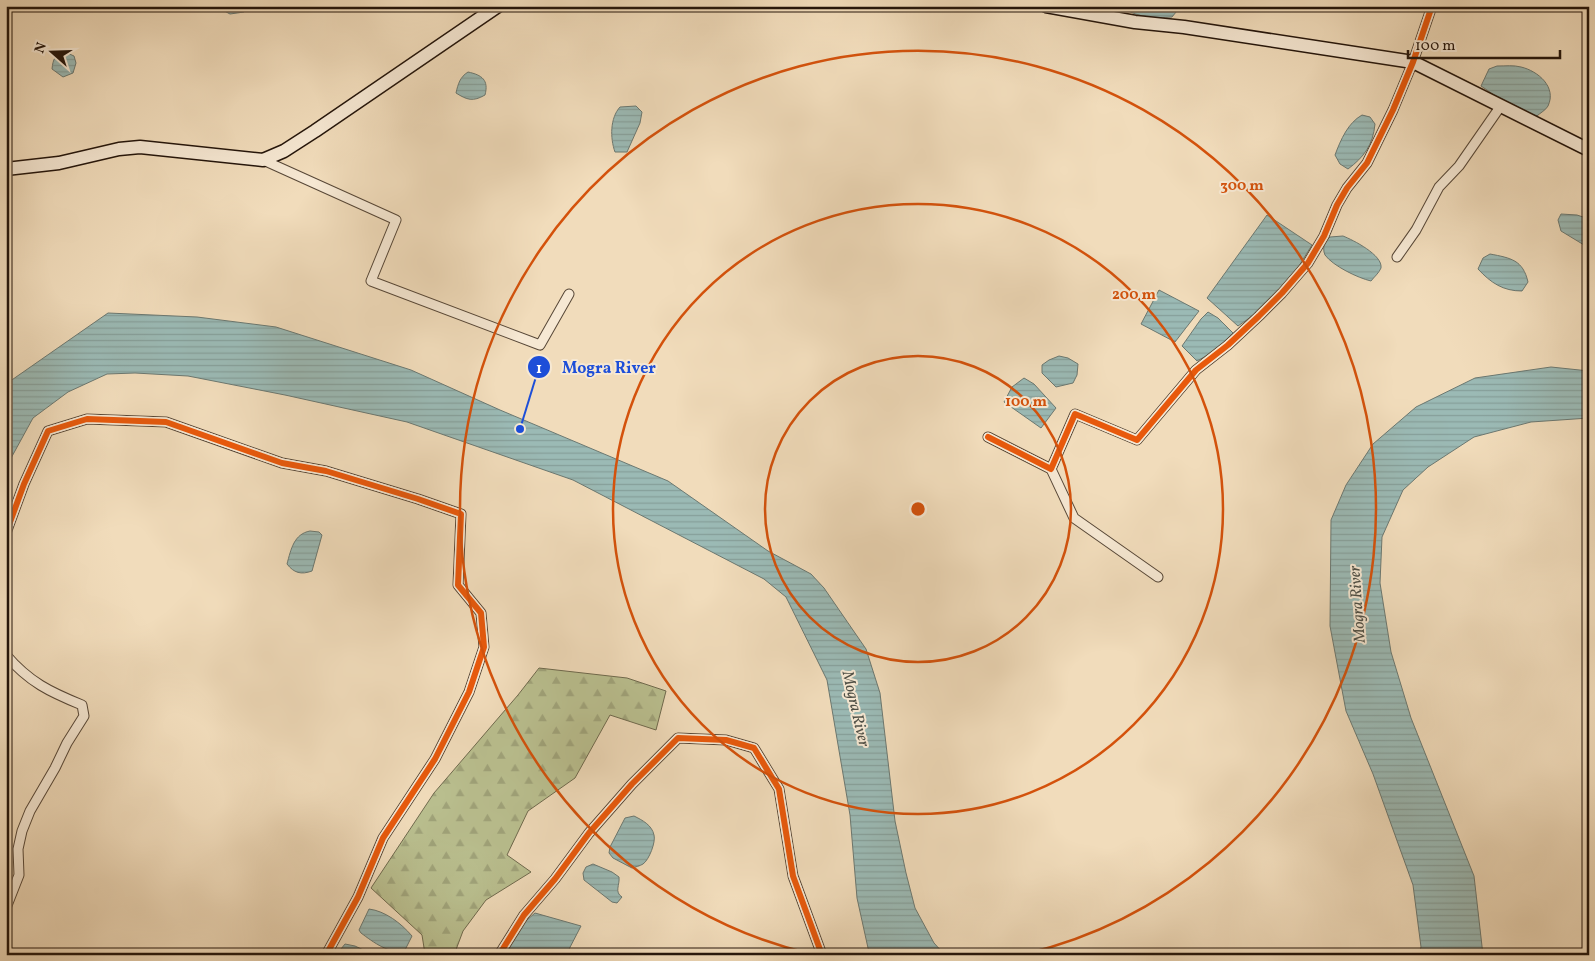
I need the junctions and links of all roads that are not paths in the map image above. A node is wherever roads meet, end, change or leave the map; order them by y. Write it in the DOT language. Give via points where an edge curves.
graph roads {
  1 [pos="498,6"];
  2 [pos="1046,6"];
  3 [pos="1432,6"];
  4 [pos="1413,62"];
  5 [pos="1500,107"];
  6 [pos="1589,150"];
  7 [pos="264,160"];
  8 [pos="6,169"];
  9 [pos="1397,258"];
  10 [pos="569,294"];
  11 [pos="988,437"];
  12 [pos="1051,469"];
  13 [pos="6,533"];
  14 [pos="1158,577"];
  15 [pos="6,655"];
  16 [pos="6,908"];
  17 [pos="326,955"];
  18 [pos="499,955"];
  19 [pos="822,955"];
  1 -- 7 [label="street" via="307,136"];
  2 -- 4 [label="street"];
  3 -- 4 [label="street"];
  4 -- 5 [label="street"];
  4 -- 12 [label="street" via="1367,163 1347,188 1308,263 1282,293 1196,370 1137,440 1075,414"];
  5 -- 6 [label="street"];
  5 -- 9 [label="street" via="1459,166 1439,187"];
  7 -- 8 [label="street" via="140,147 59,163"];
  7 -- 10 [label="street" via="396,220 371,281 540,345"];
  11 -- 12 [label="street"];
  12 -- 14 [label="street" via="1074,518"];
  13 -- 17 [label="street" via="48,431 88,419 166,422 282,463 326,471 461,514 458,585 481,613 484,647 469,692 435,760 383,838 358,897"];
  15 -- 16 [label="street" via="20,671 50,692 82,705 84,716 22,831 18,849 19,875"];
  18 -- 19 [label="street" via="524,915 589,833 678,738 726,740 754,748 779,789 793,876"];
}
